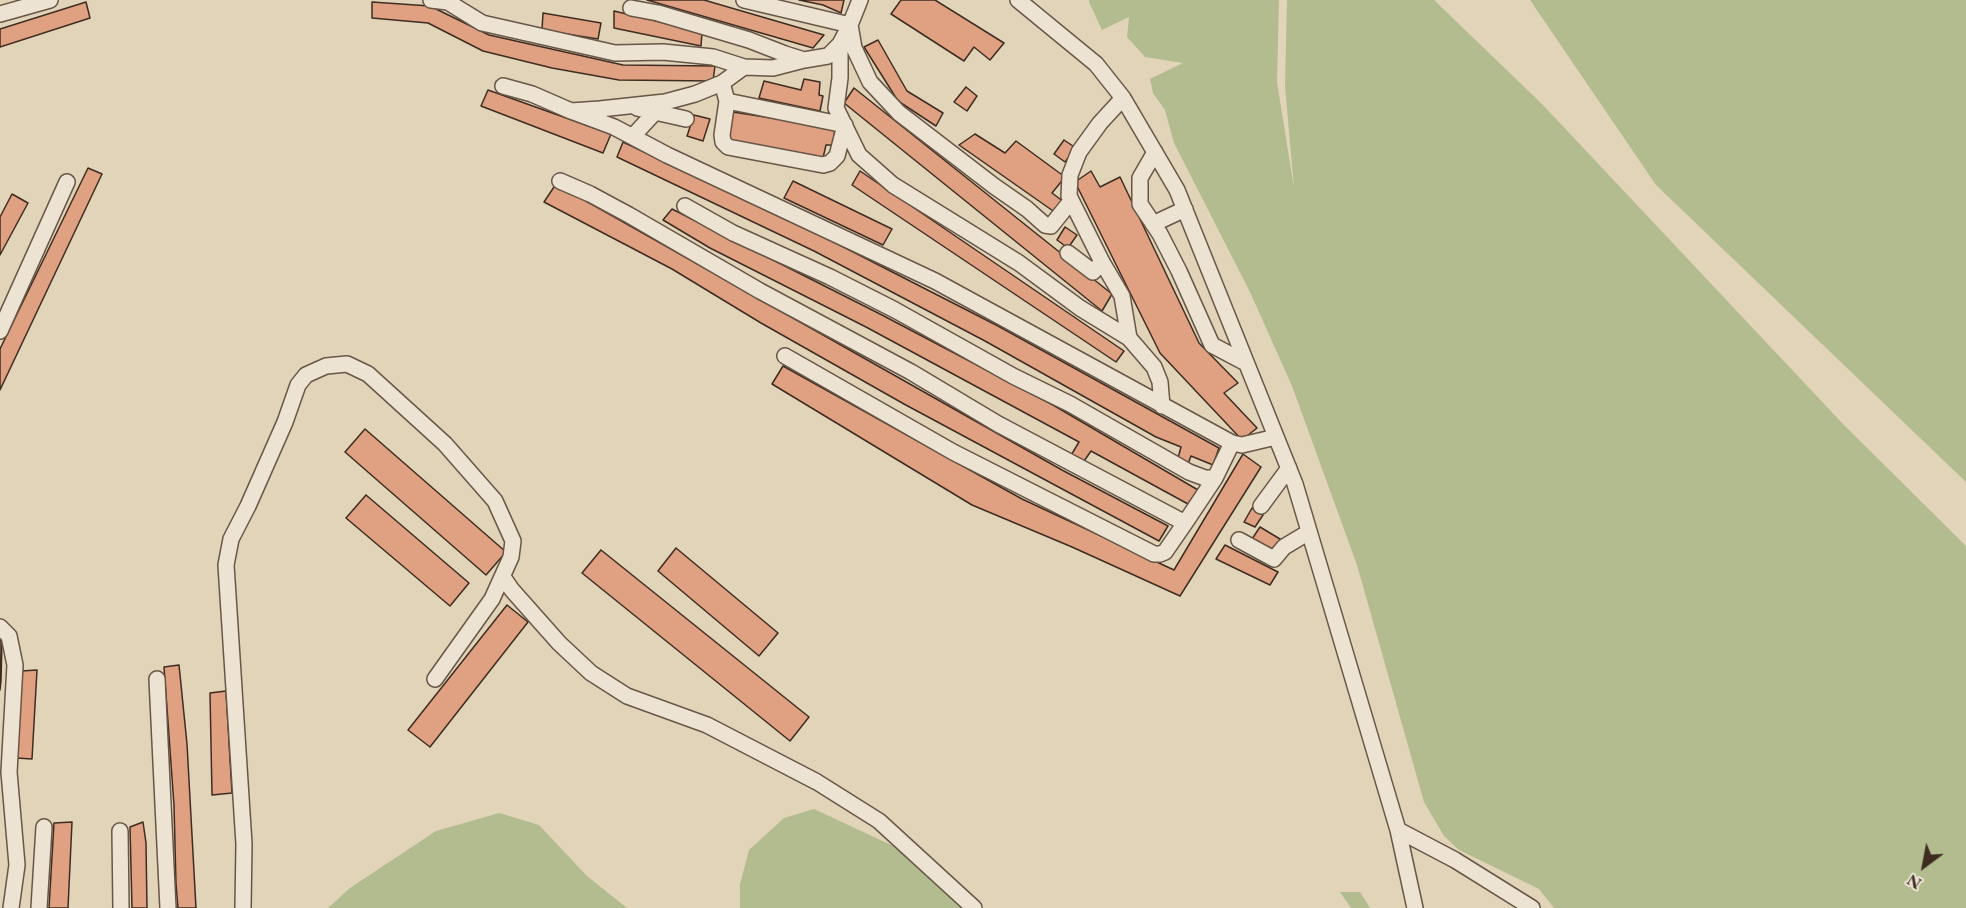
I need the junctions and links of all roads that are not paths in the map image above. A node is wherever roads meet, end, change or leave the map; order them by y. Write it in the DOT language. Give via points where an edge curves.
graph roads {
  1 [pos="50,0"];
  2 [pos="431,0"];
  3 [pos="744,0"];
  4 [pos="860,0"];
  5 [pos="1018,0"];
  6 [pos="631,8"];
  7 [pos="0,14"];
  8 [pos="850,25"];
  9 [pos="840,44"];
  10 [pos="804,60"];
  11 [pos="744,67"];
  12 [pos="722,82"];
  13 [pos="502,86"];
  14 [pos="1123,98"];
  15 [pos="727,101"];
  16 [pos="660,107"];
  17 [pos="571,111"];
  18 [pos="686,119"];
  19 [pos="845,125"];
  20 [pos="633,136"];
  21 [pos="1155,152"];
  22 [pos="560,181"];
  23 [pos="67,182"];
  24 [pos="1071,201"];
  25 [pos="685,206"];
  26 [pos="1185,209"];
  27 [pos="1153,224"];
  28 [pos="1068,253"];
  29 [pos="1102,262"];
  30 [pos="1208,267"];
  31 [pos="1183,279"];
  32 [pos="0,331"];
  33 [pos="1129,338"];
  34 [pos="785,356"];
  35 [pos="1246,363"];
  36 [pos="1162,406"];
  37 [pos="1276,437"];
  38 [pos="1232,443"];
  39 [pos="1289,468"];
  40 [pos="1215,478"];
  41 [pos="1261,506"];
  42 [pos="1185,524"];
  43 [pos="1309,532"];
  44 [pos="1239,540"];
  45 [pos="503,577"];
  46 [pos="0,627"];
  47 [pos="157,679"];
  48 [pos="435,679"];
  49 [pos="44,827"];
  50 [pos="1398,830"];
  51 [pos="120,831"];
  52 [pos="11,908"];
  53 [pos="39,908"];
  54 [pos="121,908"];
  55 [pos="168,908"];
  56 [pos="243,908"];
  57 [pos="974,908"];
  58 [pos="1415,908"];
  59 [pos="1532,908"];
  1 -- 7 [label="street"];
  2 -- 11 [label="street" via="448,2 482,24 511,31 615,52 713,57"];
  3 -- 8 [label="street"];
  4 -- 8 [label="street"];
  5 -- 14 [label="street" via="1096,64"];
  6 -- 10 [label="street" via="749,40"];
  8 -- 9 [label="street"];
  8 -- 24 [label="street" via="854,48 870,82 899,113 1045,225 1051,225"];
  9 -- 10 [label="street" via="828,56"];
  9 -- 19 [label="street" via="837,108"];
  10 -- 11 [label="street" via="773,68"];
  11 -- 12 [label="street"];
  12 -- 15 [label="street"];
  12 -- 16 [label="street"];
  13 -- 17 [label="street"];
  14 -- 21 [label="street"];
  14 -- 24 [label="street" via="1079,152 1070,175"];
  15 -- 19 [label="street"];
  15 -- 19 [label="street" via="723,142 728,147 777,157 830,163 837,156"];
  16 -- 17 [label="street"];
  16 -- 18 [label="street"];
  16 -- 20 [label="street"];
  17 -- 20 [label="street"];
  19 -- 33 [label="street" via="859,155 893,185"];
  20 -- 36 [label="street" via="935,281"];
  21 -- 26 [label="street"];
  21 -- 27 [label="street" via="1140,178 1140,204"];
  22 -- 42 [label="street" via="629,215 998,424"];
  23 -- 32 [label="street"];
  24 -- 29 [label="street"];
  25 -- 40 [label="street" via="732,233 895,310 1189,472"];
  26 -- 27 [label="street"];
  26 -- 30 [label="street"];
  27 -- 31 [label="street"];
  28 -- 29 [label="street" via="1093,272"];
  29 -- 33 [label="street" via="1122,296"];
  30 -- 31 [label="street"];
  30 -- 35 [label="street"];
  31 -- 35 [label="street" via="1212,345"];
  33 -- 36 [label="street" via="1154,367"];
  34 -- 42 [label="street" via="963,457 1154,554 1165,552"];
  35 -- 37 [label="street"];
  36 -- 38 [label="street"];
  37 -- 38 [label="street" via="1242,445"];
  37 -- 39 [label="street"];
  38 -- 40 [label="street"];
  39 -- 41 [label="street"];
  39 -- 43 [label="street"];
  40 -- 42 [label="street"];
  43 -- 44 [label="street" via="1284,547 1274,559"];
  43 -- 50 [label="street"];
  45 -- 48 [label="street" via="492,599"];
  45 -- 56 [label="street" via="513,541 495,501 445,444 368,374 347,364 326,366 306,375 298,385 231,539 226,564 244,844"];
  45 -- 57 [label="street" via="559,643 591,673 627,696 707,725 817,782 879,821"];
  46 -- 52 [label="street" via="9,636 15,665 9,772 16,866"];
  47 -- 55 [label="street"];
  49 -- 53 [label="street"];
  50 -- 58 [label="street"];
  50 -- 59 [label="street"];
  51 -- 54 [label="street"];
}
